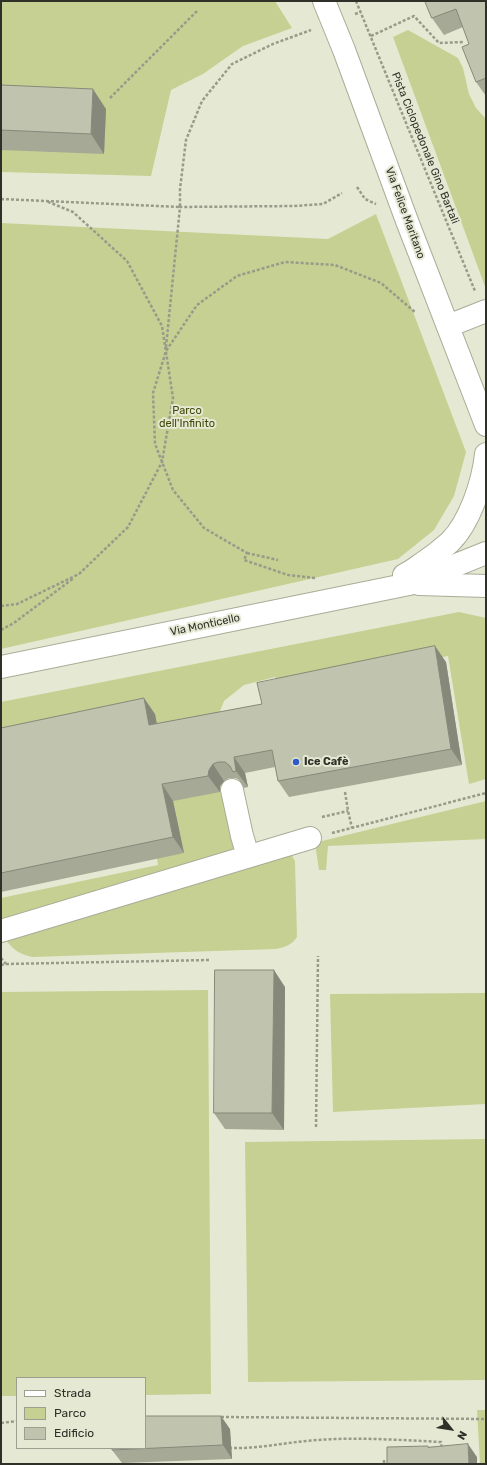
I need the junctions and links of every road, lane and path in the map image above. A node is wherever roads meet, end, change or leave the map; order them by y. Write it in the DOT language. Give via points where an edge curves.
graph roads {
  1 [pos="324,1"];
  2 [pos="356,1"];
  3 [pos="198,10"];
  4 [pos="307,32"];
  5 [pos="371,36"];
  6 [pos="464,42"];
  7 [pos="110,98"];
  8 [pos="357,187"];
  9 [pos="342,193"];
  10 [pos="1,199"];
  11 [pos="46,201"];
  12 [pos="180,206"];
  13 [pos="382,206"];
  14 [pos="481,302"];
  15 [pos="419,315"];
  16 [pos="448,326"];
  17 [pos="166,351"];
  18 [pos="486,426"];
  19 [pos="486,454"];
  20 [pos="162,462"];
  21 [pos="486,553"];
  22 [pos="247,554"];
  23 [pos="278,560"];
  24 [pos="79,574"];
  25 [pos="322,579"];
  26 [pos="409,584"];
  27 [pos="486,586"];
  28 [pos="330,600"];
  29 [pos="1,606"];
  30 [pos="1,630"];
  31 [pos="1,667"];
  32 [pos="232,790"];
  33 [pos="345,792"];
  34 [pos="486,793"];
  35 [pos="352,828"];
  36 [pos="310,838"];
  37 [pos="248,856"];
  38 [pos="1,931"];
  39 [pos="318,956"];
  40 [pos="1,958"];
  41 [pos="209,960"];
  42 [pos="6,964"];
  43 [pos="1,965"];
  44 [pos="316,1127"];
  45 [pos="214,1417"];
  46 [pos="486,1419"];
  47 [pos="16,1421"];
  48 [pos="1,1423"];
  49 [pos="222,1448"];
  50 [pos="443,1457"];
  51 [pos="384,1460"];
  52 [pos="384,1464"];
  1 -- 16 [label="street, Via Felice Maritano"];
  2 -- 5 [label="path, Pista Ciclopedonale Gino Bartali"];
  3 -- 7 [label="path"];
  4 -- 12 [label="path" via="273,44 232,64 202,101 186,140"];
  5 -- 6 [label="path" via="414,16 439,43"];
  5 -- 14 [label="path, Pista Ciclopedonale Gino Bartali"];
  8 -- 13 [label="path" via="365,199"];
  9 -- 12 [label="path" via="323,204"];
  10 -- 11 [label="path"];
  11 -- 12 [label="path"];
  11 -- 17 [label="path" via="72,212 127,261 162,326"];
  12 -- 17 [label="path"];
  14 -- 16 [label="street"];
  15 -- 17 [label="path" via="381,283 335,265 285,262 237,276 197,305"];
  16 -- 18 [label="street, Via Felice Maritano"];
  17 -- 20 [label="path" via="173,398"];
  17 -- 20 [label="path" via="153,393 155,444"];
  19 -- 28 [label="street" via="474,501 451,541 407,574"];
  20 -- 22 [label="path" via="173,490 204,528"];
  20 -- 24 [label="path" via="128,526"];
  21 -- 26 [label="street, Via Monticello"];
  22 -- 23 [label="path"];
  22 -- 25 [label="path" via="244,560 251,563 288,575"];
  24 -- 29 [label="path" via="17,604"];
  24 -- 30 [label="path"];
  26 -- 27 [label="street, Via Monticello"];
  26 -- 28 [label="street, Via Monticello"];
  28 -- 31 [label="street, Via Monticello"];
  32 -- 37 [label="street"];
  33 -- 35 [label="path"];
  34 -- 35 [label="path"];
  35 -- 36 [label="path"];
  36 -- 37 [label="street"];
  37 -- 38 [label="street"];
  39 -- 44 [label="path"];
  40 -- 42 [label="path"];
  41 -- 42 [label="path"];
  42 -- 43 [label="path"];
  45 -- 46 [label="path"];
  47 -- 48 [label="path"];
  49 -- 50 [label="path" via="264,1448 317,1440 370,1439 441,1442"];
  51 -- 52 [label="path"];
}
